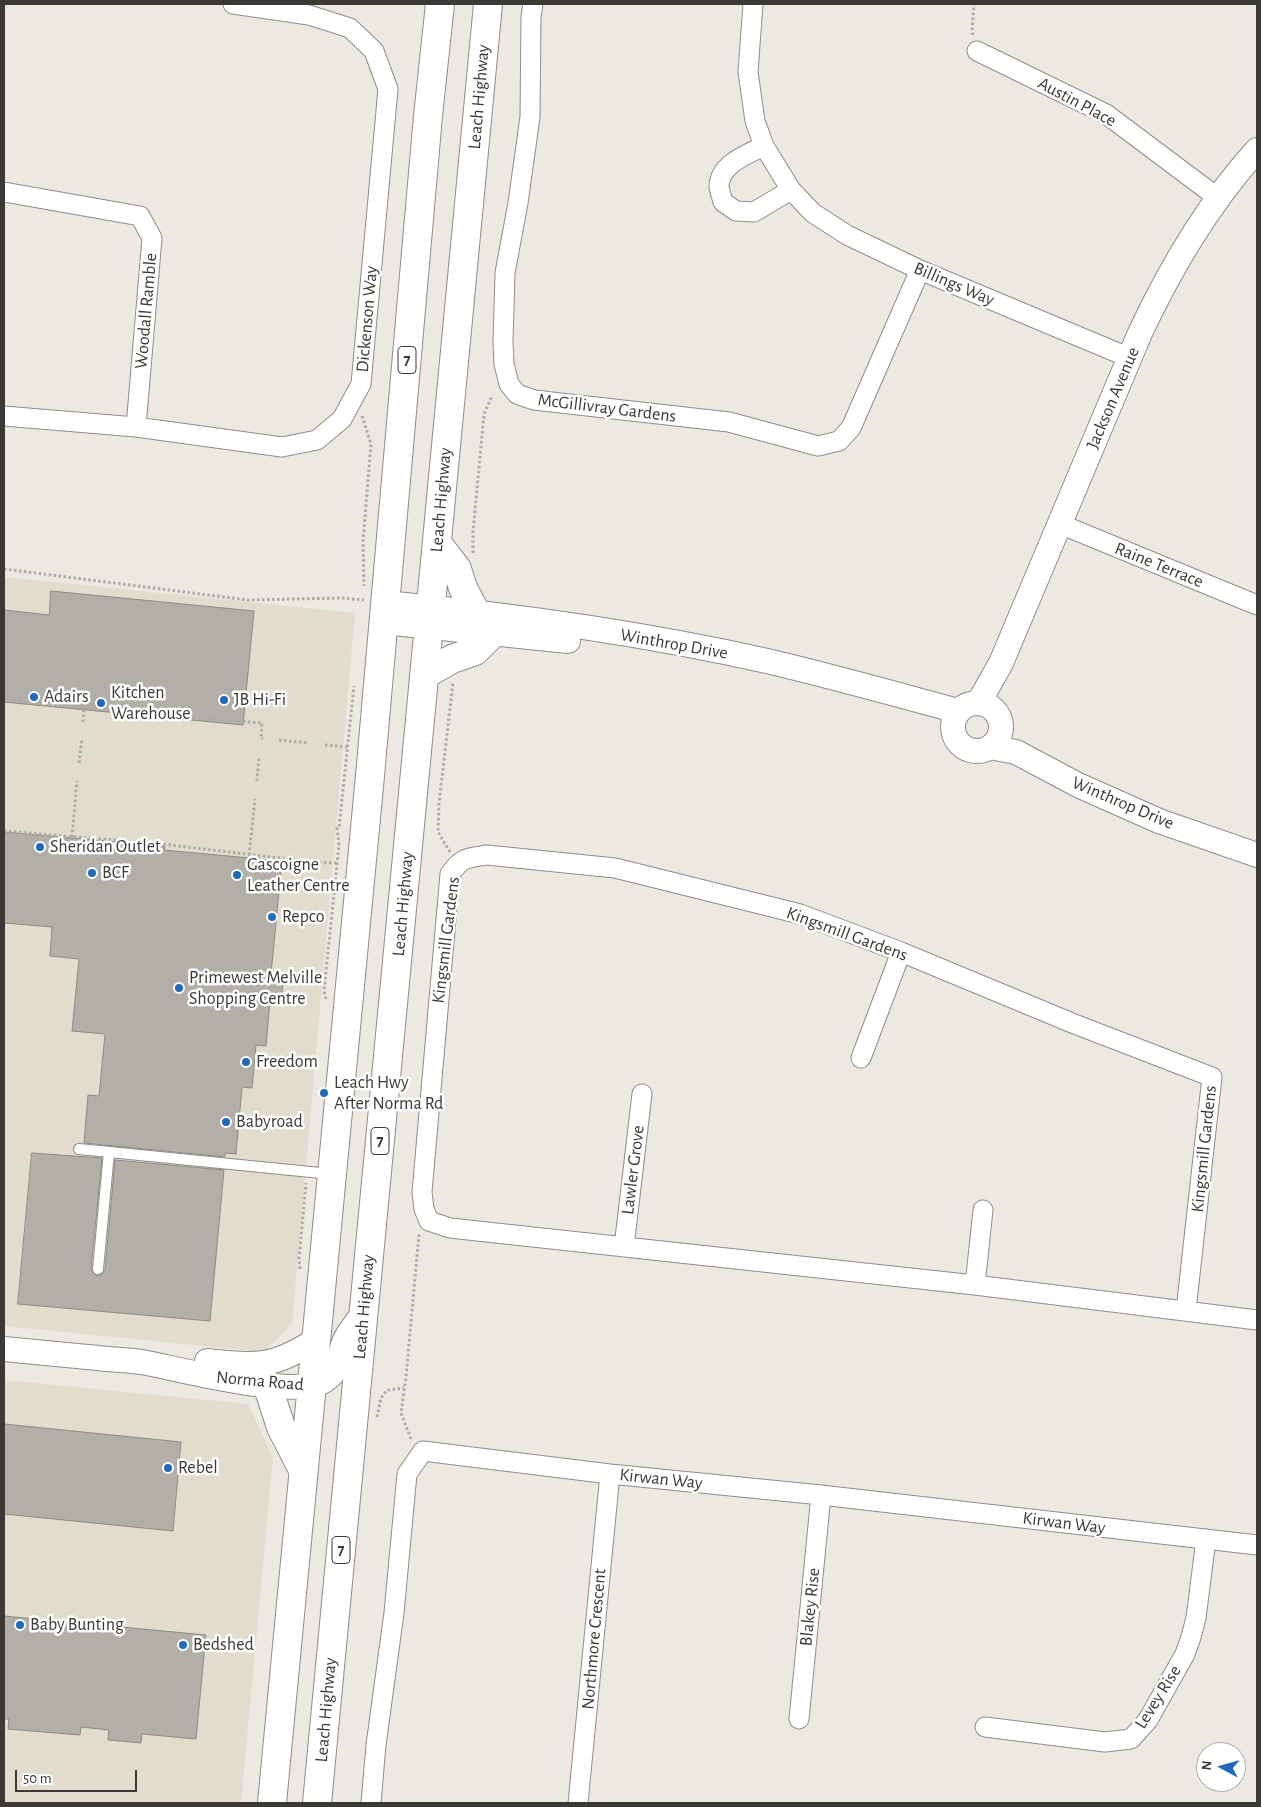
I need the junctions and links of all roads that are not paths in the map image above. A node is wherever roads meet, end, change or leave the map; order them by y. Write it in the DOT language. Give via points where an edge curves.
graph roads {
  1 [pos="234,4"];
  2 [pos="424,4"];
  3 [pos="440,4"];
  4 [pos="488,4"];
  5 [pos="533,4"];
  6 [pos="753,4"];
  7 [pos="977,51"];
  8 [pos="428,116"];
  9 [pos="764,146"];
  10 [pos="1257,150"];
  11 [pos="791,190"];
  12 [pos="4,192"];
  13 [pos="1218,198"];
  14 [pos="920,270"];
  15 [pos="1130,358"];
  16 [pos="4,416"];
  17 [pos="136,427"];
  18 [pos="1060,524"];
  19 [pos="437,543"];
  20 [pos="1257,605"];
  21 [pos="476,612"];
  22 [pos="384,613"];
  23 [pos="430,617"];
  24 [pos="493,634"];
  25 [pos="424,675"];
  26 [pos="979,721"];
  27 [pos="1257,840"];
  28 [pos="1257,855"];
  29 [pos="901,952"];
  30 [pos="861,1058"];
  31 [pos="642,1094"];
  32 [pos="78,1149"];
  33 [pos="109,1152"];
  34 [pos="332,1174"];
  35 [pos="983,1210"];
  36 [pos="624,1247"];
  37 [pos="98,1269"];
  38 [pos="975,1285"];
  39 [pos="1186,1310"];
  40 [pos="364,1312"];
  41 [pos="1257,1320"];
  42 [pos="316,1340"];
  43 [pos="4,1349"];
  44 [pos="146,1363"];
  45 [pos="267,1384"];
  46 [pos="312,1386"];
  47 [pos="303,1470"];
  48 [pos="610,1474"];
  49 [pos="821,1495"];
  50 [pos="1206,1539"];
  51 [pos="1257,1545"];
  52 [pos="799,1719"];
  53 [pos="984,1727"];
  54 [pos="272,1803"];
  55 [pos="317,1803"];
  56 [pos="371,1803"];
  57 [pos="578,1803"];
  1 -- 17 [label="street, Dickenson Way" via="309,15 350,28 374,50 388,89 361,384 342,419 317,440 282,447"];
  2 -- 8 [label="highway" via="420,57"];
  3 -- 8 [label="highway, 7"];
  4 -- 19 [label="highway, Leach Highway / 7"];
  5 -- 14 [label="street, McGillivray Gardens" via="530,117 505,273 504,364 509,384 517,394 534,400 729,422 818,446 839,441 852,428"];
  6 -- 9 [label="street, Billings Way" via="748,72 755,121"];
  7 -- 13 [label="street, Austin Place" via="1106,114"];
  8 -- 22 [label="highway, 7"];
  9 -- 11 [label="street, Billings Way"];
  9 -- 11 [label="street" via="734,161 722,174 719,186 723,202 736,211 754,212"];
  10 -- 13 [label="street, Jackson Avenue"];
  11 -- 14 [label="street, Billings Way" via="813,212 847,236"];
  12 -- 17 [label="street, Woodall Ramble" via="140,216 152,238"];
  13 -- 15 [label="street, Jackson Avenue" via="1177,261"];
  14 -- 15 [label="street, Billings Way"];
  15 -- 18 [label="street, Jackson Avenue"];
  16 -- 17 [label="street, Dickenson Way"];
  18 -- 20 [label="street, Raine Terrace"];
  18 -- 26 [label="street, Jackson Avenue"];
  19 -- 21 [label="highway" via="457,569"];
  19 -- 23 [label="highway, Leach Highway / 7"];
  21 -- 23 [label="street, Winthrop Drive"];
  21 -- 26 [label="street, Winthrop Drive" via="637,636 769,662"];
  22 -- 23 [label="street, Winthrop Drive"];
  22 -- 34 [label="highway, 7"];
  23 -- 24 [label="street, Winthrop Drive"];
  23 -- 25 [label="highway, Leach Highway / 7"];
  24 -- 25 [label="highway" via="475,651 452,659"];
  24 -- 26 [label="street, Winthrop Drive" via="649,651 705,661 924,715"];
  25 -- 40 [label="highway, Leach Highway / 7"];
  26 -- 27 [label="street, Winthrop Drive" via="1163,807"];
  26 -- 28 [label="street, Winthrop Drive" via="1016,752 1078,785 1159,821"];
  29 -- 30 [label="street"];
  29 -- 36 [label="street, Kingsmill Gardens" via="800,914 615,868 486,855 457,863 450,874 422,1192 429,1221 450,1228"];
  29 -- 39 [label="street, Kingsmill Gardens" via="1212,1077"];
  31 -- 36 [label="street, Lawler Grove"];
  32 -- 33 [label="lane"];
  33 -- 34 [label="lane"];
  33 -- 37 [label="lane"];
  34 -- 42 [label="highway, 7"];
  35 -- 38 [label="street"];
  36 -- 38 [label="street"];
  38 -- 39 [label="street"];
  39 -- 41 [label="street"];
  40 -- 46 [label="street, Norma Road" via="344,1341 333,1372"];
  40 -- 55 [label="highway, Leach Highway / 7"];
  42 -- 44 [label="street, Norma Road" via="287,1358 268,1363 238,1364 176,1358"];
  42 -- 46 [label="highway, 7"];
  43 -- 44 [label="street, Norma Road"];
  44 -- 45 [label="street, Norma Road" via="217,1378"];
  45 -- 46 [label="street, Norma Road"];
  45 -- 47 [label="highway" via="281,1427"];
  46 -- 47 [label="highway, 7"];
  47 -- 54 [label="highway, 7"];
  48 -- 49 [label="street, Kirwan Way"];
  48 -- 56 [label="street, Kirwan Way" via="423,1451 420,1455 407,1474"];
  48 -- 57 [label="street, Northmore Crescent"];
  49 -- 50 [label="street, Kirwan Way"];
  49 -- 52 [label="street, Blakey Rise"];
  50 -- 51 [label="street, Kirwan Way"];
  50 -- 53 [label="street, Levey Rise" via="1196,1618 1185,1654 1148,1720 1131,1739 1105,1742"];
}
